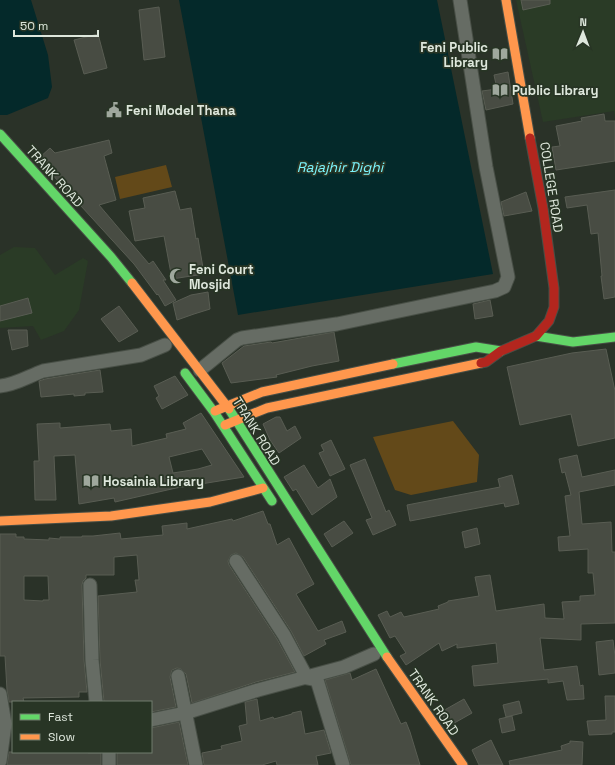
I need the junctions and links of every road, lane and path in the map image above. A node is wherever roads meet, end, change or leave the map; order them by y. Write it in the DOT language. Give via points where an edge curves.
graph roads {
  1 [pos="460,0"];
  2 [pos="506,0"];
  3 [pos="0,134"];
  4 [pos="0,147"];
  5 [pos="21,171"];
  6 [pos="536,336"];
  7 [pos="615,340"];
  8 [pos="165,345"];
  9 [pos="501,351"];
  10 [pos="178,363"];
  11 [pos="200,370"];
  12 [pos="0,386"];
  13 [pos="227,406"];
  14 [pos="214,412"];
  15 [pos="236,420"];
  16 [pos="223,426"];
  17 [pos="263,488"];
  18 [pos="75,508"];
  19 [pos="98,508"];
  20 [pos="278,511"];
  21 [pos="0,521"];
  22 [pos="236,561"];
  23 [pos="90,585"];
  24 [pos="374,654"];
  25 [pos="178,676"];
  26 [pos="307,678"];
  27 [pos="0,694"];
  28 [pos="96,701"];
  29 [pos="185,713"];
  30 [pos="5,720"];
  31 [pos="152,720"];
  32 [pos="109,753"];
  33 [pos="0,761"];
  34 [pos="109,765"];
  35 [pos="196,765"];
  36 [pos="343,765"];
  37 [pos="462,765"];
  1 -- 11 [label="street" via="486,167 508,277 504,287 336,324 242,338"];
  2 -- 6 [label="main road, COLLEGE ROAD" via="543,208 554,288 554,307 549,321"];
  3 -- 11 [label="main road, TRANK ROAD" via="111,257"];
  4 -- 5 [label="main road, TRANK ROAD"];
  6 -- 7 [label="main road" via="573,342"];
  6 -- 9 [label="main road, COLLEGE ROAD"];
  8 -- 12 [label="street" via="141,355 43,371 9,385"];
  9 -- 13 [label="main road" via="476,347 262,392"];
  9 -- 15 [label="main road, COLLEGE ROAD" via="486,362 267,408"];
  10 -- 14 [label="main road, TRANK ROAD"];
  11 -- 13 [label="main road, TRANK ROAD"];
  13 -- 14 [label="main road"];
  13 -- 15 [label="main road, TRANK ROAD"];
  14 -- 16 [label="main road, TRANK ROAD"];
  15 -- 16 [label="main road, COLLEGE ROAD"];
  15 -- 37 [label="main road, TRANK ROAD" via="397,671"];
  16 -- 17 [label="main road, TRANK ROAD" via="252,479"];
  17 -- 20 [label="main road, TRANK ROAD"];
  17 -- 21 [label="main road" via="210,502 111,516"];
  18 -- 19 [label="main road"];
  22 -- 26 [label="street" via="284,635"];
  23 -- 28 [label="street"];
  24 -- 26 [label="street" via="344,667"];
  25 -- 29 [label="street"];
  26 -- 29 [label="street"];
  26 -- 36 [label="street" via="316,680"];
  27 -- 30 [label="street"];
  29 -- 31 [label="street"];
  29 -- 35 [label="street"];
  30 -- 33 [label="street"];
  32 -- 34 [label="street"];
}
